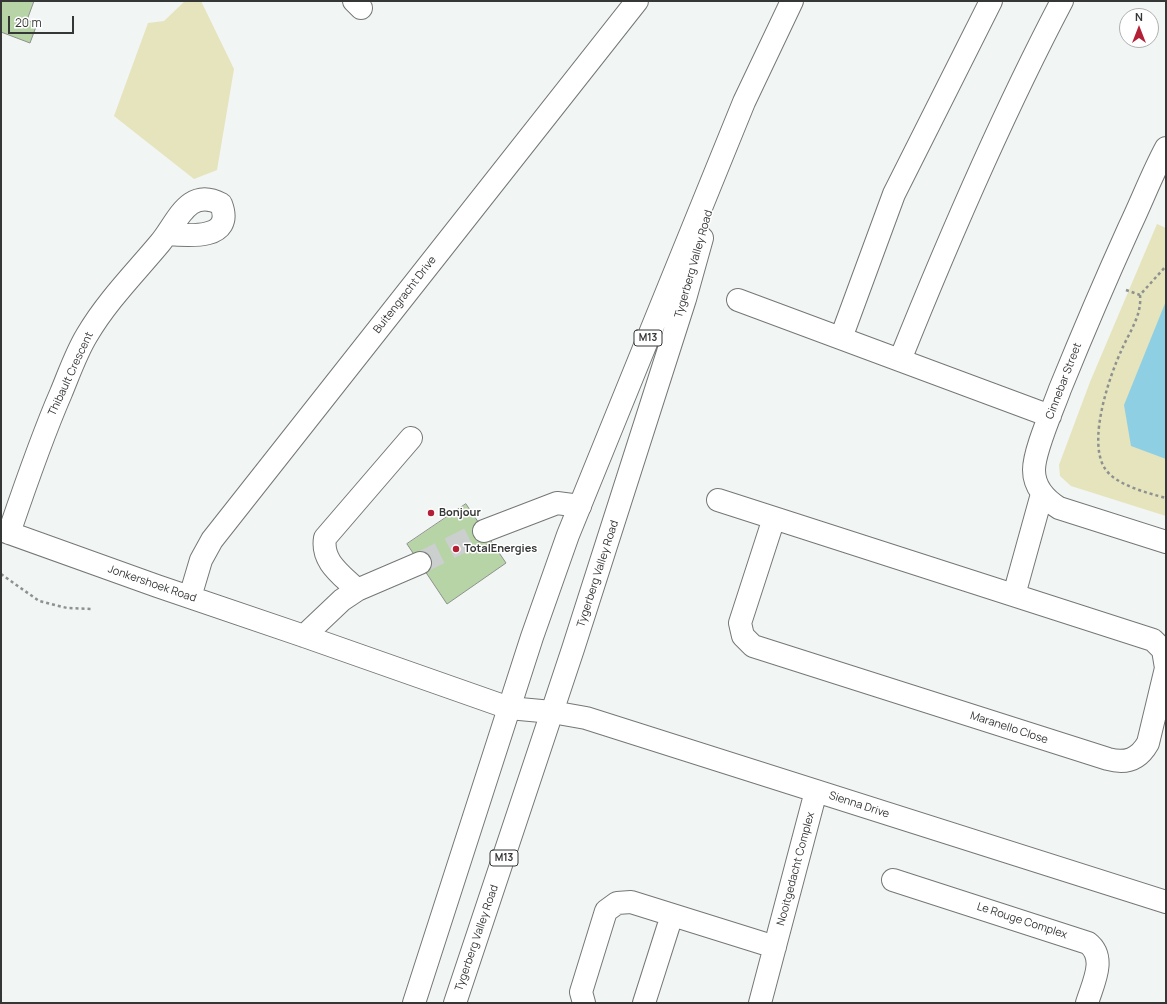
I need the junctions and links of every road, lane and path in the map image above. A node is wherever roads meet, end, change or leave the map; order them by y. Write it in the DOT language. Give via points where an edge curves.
graph roads {
  1 [pos="636,1"];
  2 [pos="792,1"];
  3 [pos="991,1"];
  4 [pos="1062,1"];
  5 [pos="728,140"];
  6 [pos="1166,148"];
  7 [pos="167,234"];
  8 [pos="1166,266"];
  9 [pos="1123,289"];
  10 [pos="1140,295"];
  11 [pos="738,300"];
  12 [pos="841,338"];
  13 [pos="900,360"];
  14 [pos="1050,416"];
  15 [pos="411,438"];
  16 [pos="1042,494"];
  17 [pos="1166,498"];
  18 [pos="718,500"];
  19 [pos="580,506"];
  20 [pos="774,518"];
  21 [pos="5,531"];
  22 [pos="484,531"];
  23 [pos="1166,542"];
  24 [pos="420,563"];
  25 [pos="1,574"];
  26 [pos="358,590"];
  27 [pos="1014,595"];
  28 [pos="190,597"];
  29 [pos="93,609"];
  30 [pos="304,636"];
  31 [pos="509,708"];
  32 [pos="552,712"];
  33 [pos="816,791"];
  34 [pos="893,880"];
  35 [pos="1166,902"];
  36 [pos="672,915"];
  37 [pos="775,947"];
  38 [pos="414,1003"];
  39 [pos="455,1003"];
  40 [pos="584,1003"];
  41 [pos="644,1003"];
  42 [pos="760,1003"];
  43 [pos="1087,1003"];
  1 -- 28 [label="street, Buitengracht Drive" via="212,540 201,560"];
  2 -- 5 [label="street, Tygerberg Valley Road / M13"];
  3 -- 12 [label="street" via="894,194"];
  4 -- 13 [label="street" via="1021,80 933,277"];
  5 -- 19 [label="street, Tygerberg Valley Road / M13"];
  5 -- 32 [label="street, Tygerberg Valley Road / M13" via="682,307"];
  6 -- 14 [label="street, Cinnebar Street" via="1085,328"];
  7 -- 21 [label="street, Thibault Crescent" via="123,286 86,336"];
  8 -- 10 [label="path"];
  9 -- 10 [label="path"];
  10 -- 17 [label="path" via="1139,315 1122,350 1109,387 1099,433 1098,452 1104,468 1119,480 1136,489"];
  11 -- 12 [label="street"];
  12 -- 13 [label="street"];
  13 -- 14 [label="street"];
  14 -- 16 [label="street, Cinnebar Street" via="1035,462 1036,481"];
  15 -- 26 [label="street" via="325,538 325,554 329,562"];
  16 -- 23 [label="street" via="1060,508"];
  16 -- 27 [label="street"];
  18 -- 20 [label="street, Maranello Close"];
  19 -- 22 [label="street" via="557,503"];
  19 -- 31 [label="street, Tygerberg Valley Road / M13" via="534,630"];
  20 -- 27 [label="street, Maranello Close"];
  20 -- 27 [label="street, Maranello Close" via="740,623 743,636 753,646 1108,760 1126,761 1140,754 1148,743 1166,668 1166,659 1159,644 1147,637"];
  21 -- 28 [label="street, Jonkershoek Road"];
  24 -- 26 [label="street"];
  25 -- 29 [label="path" via="39,601 67,608"];
  26 -- 30 [label="street" via="342,600"];
  28 -- 30 [label="street, Jonkershoek Road"];
  30 -- 31 [label="street"];
  31 -- 32 [label="street, Sienna Drive"];
  31 -- 38 [label="street, Tygerberg Valley Road / M13"];
  32 -- 33 [label="street, Sienna Drive" via="586,718"];
  32 -- 39 [label="street, Tygerberg Valley Road / M13"];
  33 -- 35 [label="street, Sienna Drive"];
  33 -- 37 [label="street, Nooitgedacht Complex"];
  34 -- 43 [label="street, Le Rouge Complex" via="1088,943 1098,954 1098,964"];
  36 -- 37 [label="street"];
  36 -- 40 [label="street" via="624,902 617,903 606,911 581,992"];
  36 -- 41 [label="street"];
  37 -- 42 [label="street, Nooitgedacht Complex"];
}
